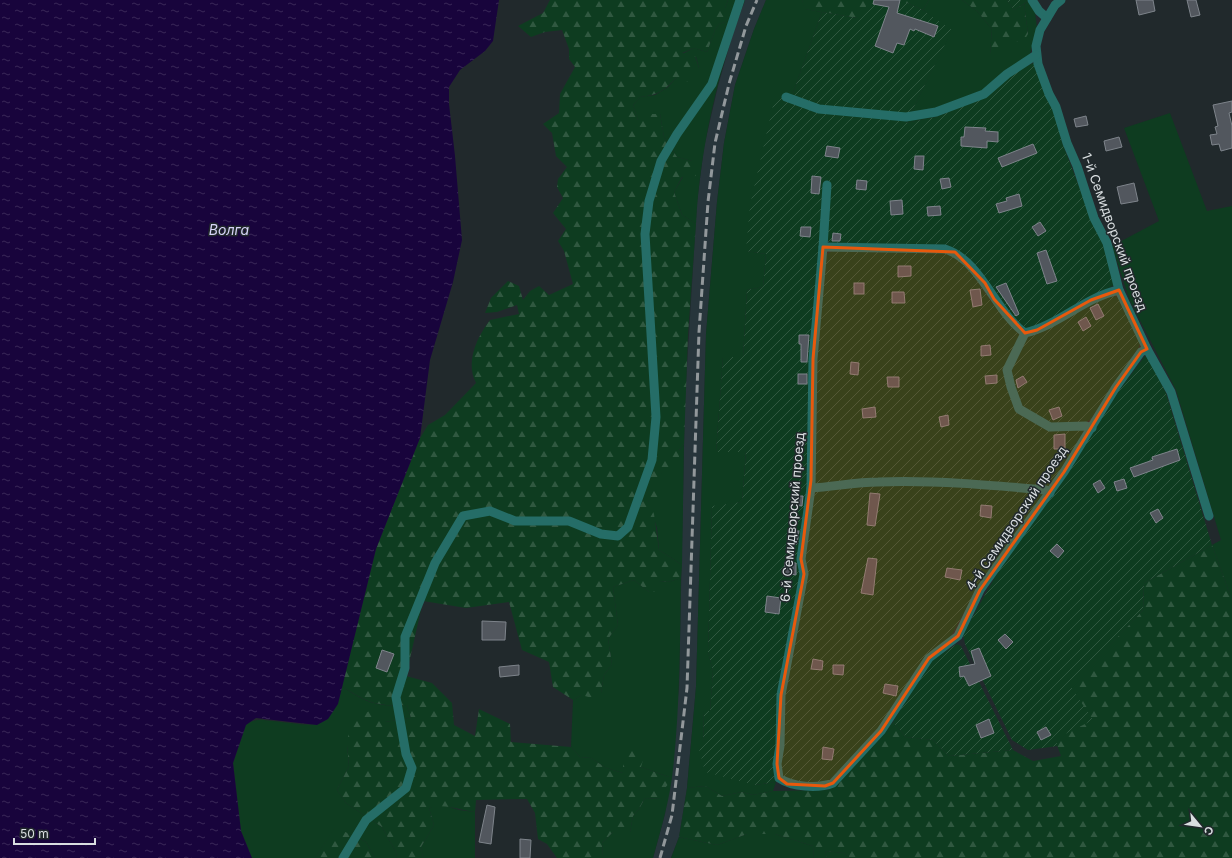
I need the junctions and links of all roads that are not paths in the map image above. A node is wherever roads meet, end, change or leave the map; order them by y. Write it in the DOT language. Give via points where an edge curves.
graph roads {
  1 [pos="740,0"];
  2 [pos="1032,0"];
  3 [pos="1061,0"];
  4 [pos="1047,18"];
  5 [pos="1036,55"];
  6 [pos="786,97"];
  7 [pos="827,185"];
  8 [pos="824,247"];
  9 [pos="1119,290"];
  10 [pos="1025,333"];
  11 [pos="1147,349"];
  12 [pos="1092,428"];
  13 [pos="811,488"];
  14 [pos="1050,493"];
  15 [pos="1208,516"];
  16 [pos="778,778"];
  17 [pos="343,858"];
  1 -- 17 [label="street" via="712,84 661,161 649,201 645,234 656,417 652,460 628,527 618,536 601,534 569,521 515,521 490,511 463,516 435,563 405,637 405,668 396,697 406,754 412,768 406,788 366,820"];
  2 -- 4 [label="street"];
  3 -- 4 [label="street, 1-й Семидворский проезд"];
  4 -- 5 [label="street, 1-й Семидворский проезд" via="1040,30"];
  5 -- 6 [label="street" via="1007,74 984,94 921,115 906,117 819,109"];
  5 -- 9 [label="street, 1-й Семидворский проезд" via="1094,218 1107,243"];
  7 -- 8 [label="street, 6-й Семидворский проезд"];
  8 -- 10 [label="street" via="945,249 955,252 986,283 994,299"];
  8 -- 13 [label="street, 6-й Семидворский проезд" via="813,359"];
  9 -- 10 [label="street" via="1090,300 1037,330"];
  9 -- 11 [label="street, 1-й Семидворский проезд"];
  10 -- 12 [label="street" via="1007,370 1019,409 1050,428"];
  11 -- 12 [label="street, 4-й Семидворский проезд" via="1141,352 1116,387"];
  11 -- 15 [label="street, 1-й Семидворский проезд" via="1171,392"];
  12 -- 14 [label="street, 4-й Семидворский проезд"];
  13 -- 14 [label="street" via="910,482 979,484 1046,490"];
  13 -- 16 [label="street, 6-й Семидворский проезд" via="801,559 804,574 781,695"];
  14 -- 16 [label="street, 4-й Семидворский проезд" via="980,590 958,636 929,658 881,731 854,762 833,783 825,786 788,784"];
}
